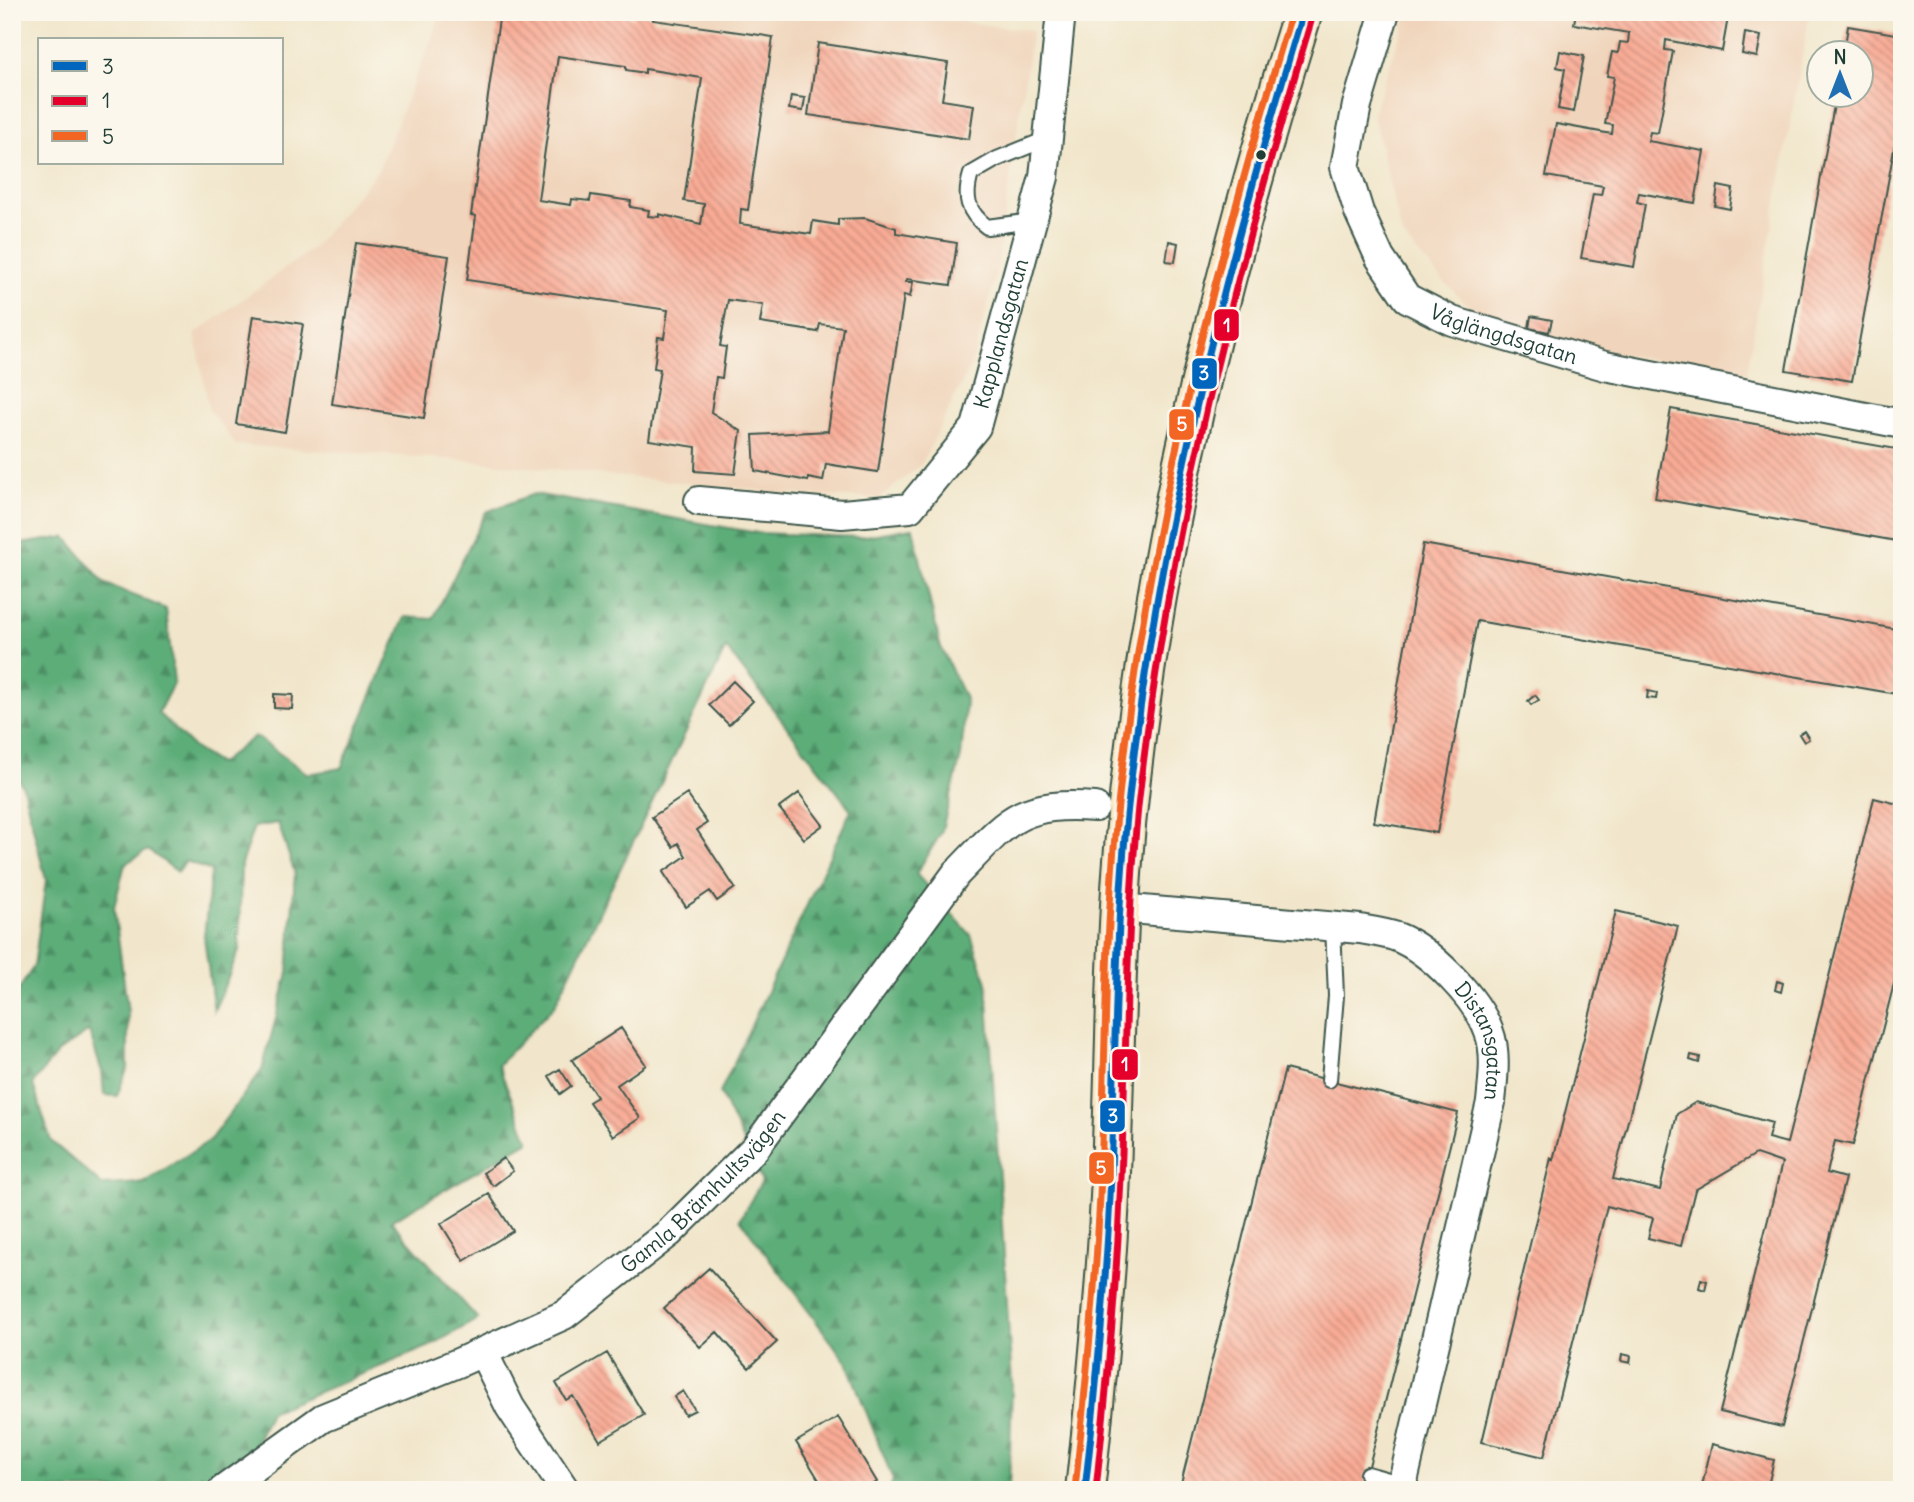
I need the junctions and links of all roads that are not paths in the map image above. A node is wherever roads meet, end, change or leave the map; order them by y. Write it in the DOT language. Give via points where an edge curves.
graph roads {
  1 [pos="1061,12"];
  2 [pos="1303,12"];
  3 [pos="1385,12"];
  4 [pos="1049,138"];
  5 [pos="1032,221"];
  6 [pos="1902,424"];
  7 [pos="699,501"];
  8 [pos="1095,807"];
  9 [pos="1120,908"];
  10 [pos="1333,926"];
  11 [pos="1329,1080"];
  12 [pos="482,1352"];
  13 [pos="1367,1474"];
  14 [pos="1402,1487"];
  15 [pos="223,1490"];
  16 [pos="565,1490"];
  17 [pos="1085,1490"];
  1 -- 4 [label="street, Kapplandsgatan"];
  2 -- 9 [label="street" via="1228,264 1180,475 1139,713"];
  3 -- 6 [label="street, Våglängdsgatan" via="1357,105 1345,167 1380,258 1408,298 1452,321 1605,366"];
  4 -- 5 [label="street, Kapplandsgatan"];
  4 -- 5 [label="lane" via="971,174 966,192 975,218 987,227"];
  5 -- 7 [label="street, Kapplandsgatan" via="976,427 910,508 842,514"];
  8 -- 12 [label="street, Gamla Brämhultsvägen" via="1039,807 1009,821 956,874 755,1148 669,1233 564,1315"];
  9 -- 10 [label="street, Distansgatan"];
  9 -- 17 [label="street" via="1110,1198"];
  10 -- 11 [label="lane" via="1336,996"];
  10 -- 14 [label="street, Distansgatan" via="1397,937 1425,953 1466,993 1490,1033 1491,1102"];
  12 -- 15 [label="street, Gamla Brämhultsvägen" via="323,1418"];
  12 -- 16 [label="street" via="510,1407"];
  13 -- 14 [label="lane"];
}
